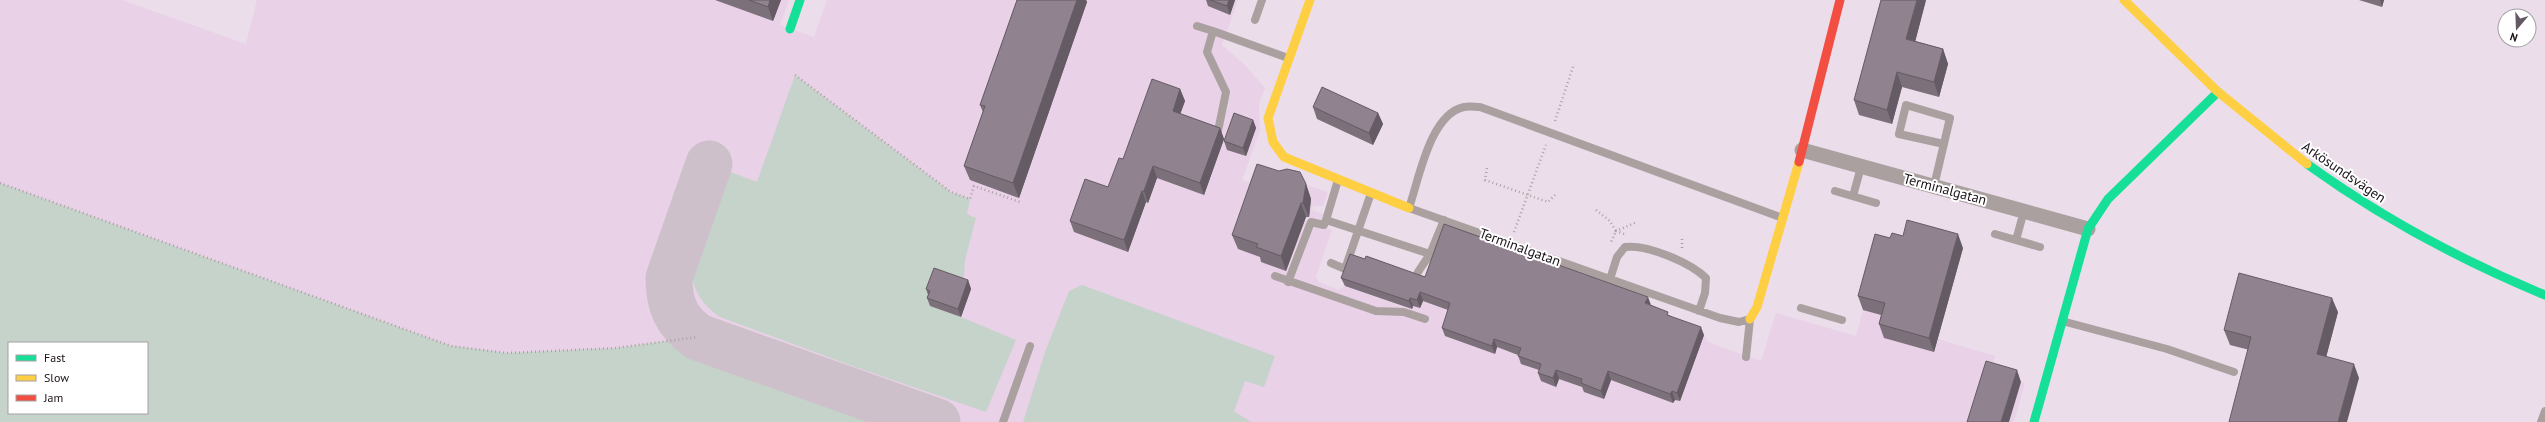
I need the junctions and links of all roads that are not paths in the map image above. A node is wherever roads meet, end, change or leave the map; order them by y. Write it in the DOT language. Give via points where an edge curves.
graph roads {
  1 [pos="800,0"];
  2 [pos="1262,0"];
  3 [pos="1310,0"];
  4 [pos="1840,0"];
  5 [pos="2124,0"];
  6 [pos="2133,0"];
  7 [pos="1255,20"];
  8 [pos="1196,26"];
  9 [pos="790,29"];
  10 [pos="2156,30"];
  11 [pos="1213,31"];
  12 [pos="1289,59"];
  13 [pos="2218,92"];
  14 [pos="1218,131"];
  15 [pos="1944,144"];
  16 [pos="1802,150"];
  17 [pos="1861,168"];
  18 [pos="1338,180"];
  19 [pos="1934,186"];
  20 [pos="1835,191"];
  21 [pos="1371,192"];
  22 [pos="1853,196"];
  23 [pos="1876,203"];
  24 [pos="1409,208"];
  25 [pos="2024,211"];
  26 [pos="1784,218"];
  27 [pos="1326,220"];
  28 [pos="1444,220"];
  29 [pos="1358,229"];
  30 [pos="2088,229"];
  31 [pos="1994,234"];
  32 [pos="2016,240"];
  33 [pos="2040,248"];
  34 [pos="1430,254"];
  35 [pos="1331,263"];
  36 [pos="1418,272"];
  37 [pos="1275,276"];
  38 [pos="1610,279"];
  39 [pos="1288,282"];
  40 [pos="2545,295"];
  41 [pos="1801,308"];
  42 [pos="1699,311"];
  43 [pos="1425,319"];
  44 [pos="1750,319"];
  45 [pos="1842,320"];
  46 [pos="2062,321"];
  47 [pos="1030,346"];
  48 [pos="1746,357"];
  49 [pos="2234,372"];
  50 [pos="2545,411"];
  51 [pos="1003,422"];
  52 [pos="2034,422"];
  53 [pos="2541,422"];
  1 -- 9 [label="street"];
  2 -- 7 [label="lane"];
  3 -- 12 [label="street, Terminalgatan"];
  4 -- 16 [label="street"];
  5 -- 10 [label="street, Arkösundsvägen"];
  6 -- 10 [label="street, Arkösundsvägen"];
  8 -- 11 [label="lane"];
  10 -- 13 [label="street, Arkösundsvägen"];
  11 -- 12 [label="lane"];
  11 -- 14 [label="lane" via="1208,52 1226,92"];
  12 -- 18 [label="street, Terminalgatan" via="1268,118 1273,142 1284,157"];
  13 -- 30 [label="street" via="2108,199"];
  13 -- 40 [label="street, Arkösundsvägen" via="2304,162 2387,218 2463,259"];
  15 -- 15 [label="lane" via="1950,118 1906,105 1899,134"];
  15 -- 19 [label="lane"];
  16 -- 17 [label="street, Terminalgatan"];
  16 -- 26 [label="street"];
  17 -- 19 [label="street, Terminalgatan"];
  17 -- 22 [label="lane"];
  18 -- 21 [label="street, Terminalgatan"];
  18 -- 27 [label="lane"];
  19 -- 25 [label="street, Terminalgatan"];
  20 -- 22 [label="lane"];
  21 -- 24 [label="street, Terminalgatan"];
  21 -- 29 [label="lane"];
  22 -- 23 [label="lane"];
  24 -- 26 [label="lane" via="1431,141 1440,123 1449,114 1464,107 1480,107"];
  24 -- 28 [label="lane, Terminalgatan"];
  25 -- 30 [label="street, Terminalgatan"];
  25 -- 32 [label="lane"];
  26 -- 44 [label="street" via="1757,308"];
  27 -- 29 [label="lane"];
  27 -- 39 [label="lane" via="1324,225 1311,222"];
  28 -- 34 [label="lane"];
  28 -- 38 [label="lane, Terminalgatan"];
  29 -- 34 [label="lane"];
  29 -- 35 [label="lane" via="1345,269"];
  30 -- 46 [label="street"];
  31 -- 32 [label="lane"];
  32 -- 33 [label="lane"];
  34 -- 36 [label="lane"];
  37 -- 39 [label="lane"];
  38 -- 42 [label="lane, Terminalgatan"];
  38 -- 42 [label="lane" via="1617,257 1625,247 1637,246 1696,268 1706,278 1705,293"];
  39 -- 43 [label="lane" via="1376,311 1404,312"];
  41 -- 45 [label="lane"];
  42 -- 44 [label="lane, Terminalgatan" via="1738,322"];
  44 -- 48 [label="lane"];
  46 -- 49 [label="lane" via="2167,349"];
  46 -- 52 [label="street"];
  47 -- 51 [label="lane"];
  50 -- 53 [label="lane"];
}
